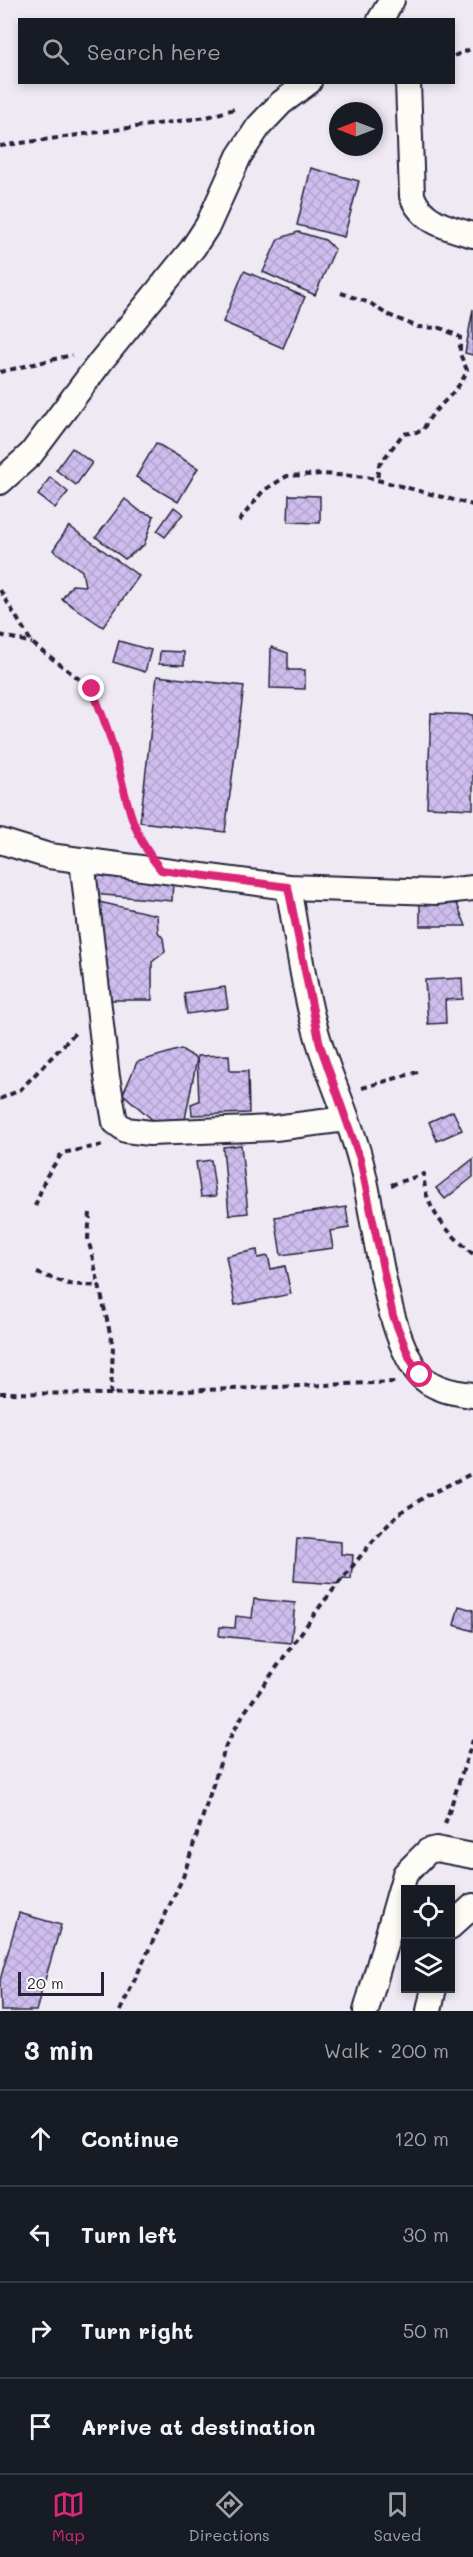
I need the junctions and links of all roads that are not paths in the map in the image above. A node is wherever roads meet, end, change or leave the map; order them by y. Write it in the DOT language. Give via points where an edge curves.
graph roads {
  1 [pos="306,84"];
  2 [pos="408,84"];
  3 [pos="473,235"];
  4 [pos="0,482"];
  5 [pos="0,841"];
  6 [pos="82,860"];
  7 [pos="288,887"];
  8 [pos="473,888"];
  9 [pos="346,1119"];
  10 [pos="473,1395"];
  11 [pos="473,1856"];
  12 [pos="473,1906"];
  13 [pos="455,1922"];
  14 [pos="433,1993"];
  15 [pos="366,2011"];
  16 [pos="429,2011"];
  1 -- 4 [label="street" via="259,126 239,156 208,225 193,248 31,454"];
  2 -- 3 [label="street" via="412,196 417,208 443,227"];
  5 -- 6 [label="street" via="49,856"];
  6 -- 7 [label="street"];
  6 -- 9 [label="street" via="106,1077 115,1122 126,1130 150,1133 227,1131"];
  7 -- 8 [label="street" via="436,892"];
  7 -- 9 [label="street" via="320,1045"];
  9 -- 10 [label="street" via="360,1159 393,1316 410,1359 427,1381"];
  11 -- 15 [label="street" via="436,1849 423,1853 405,1874"];
  12 -- 13 [label="street"];
  14 -- 16 [label="street"];
}
